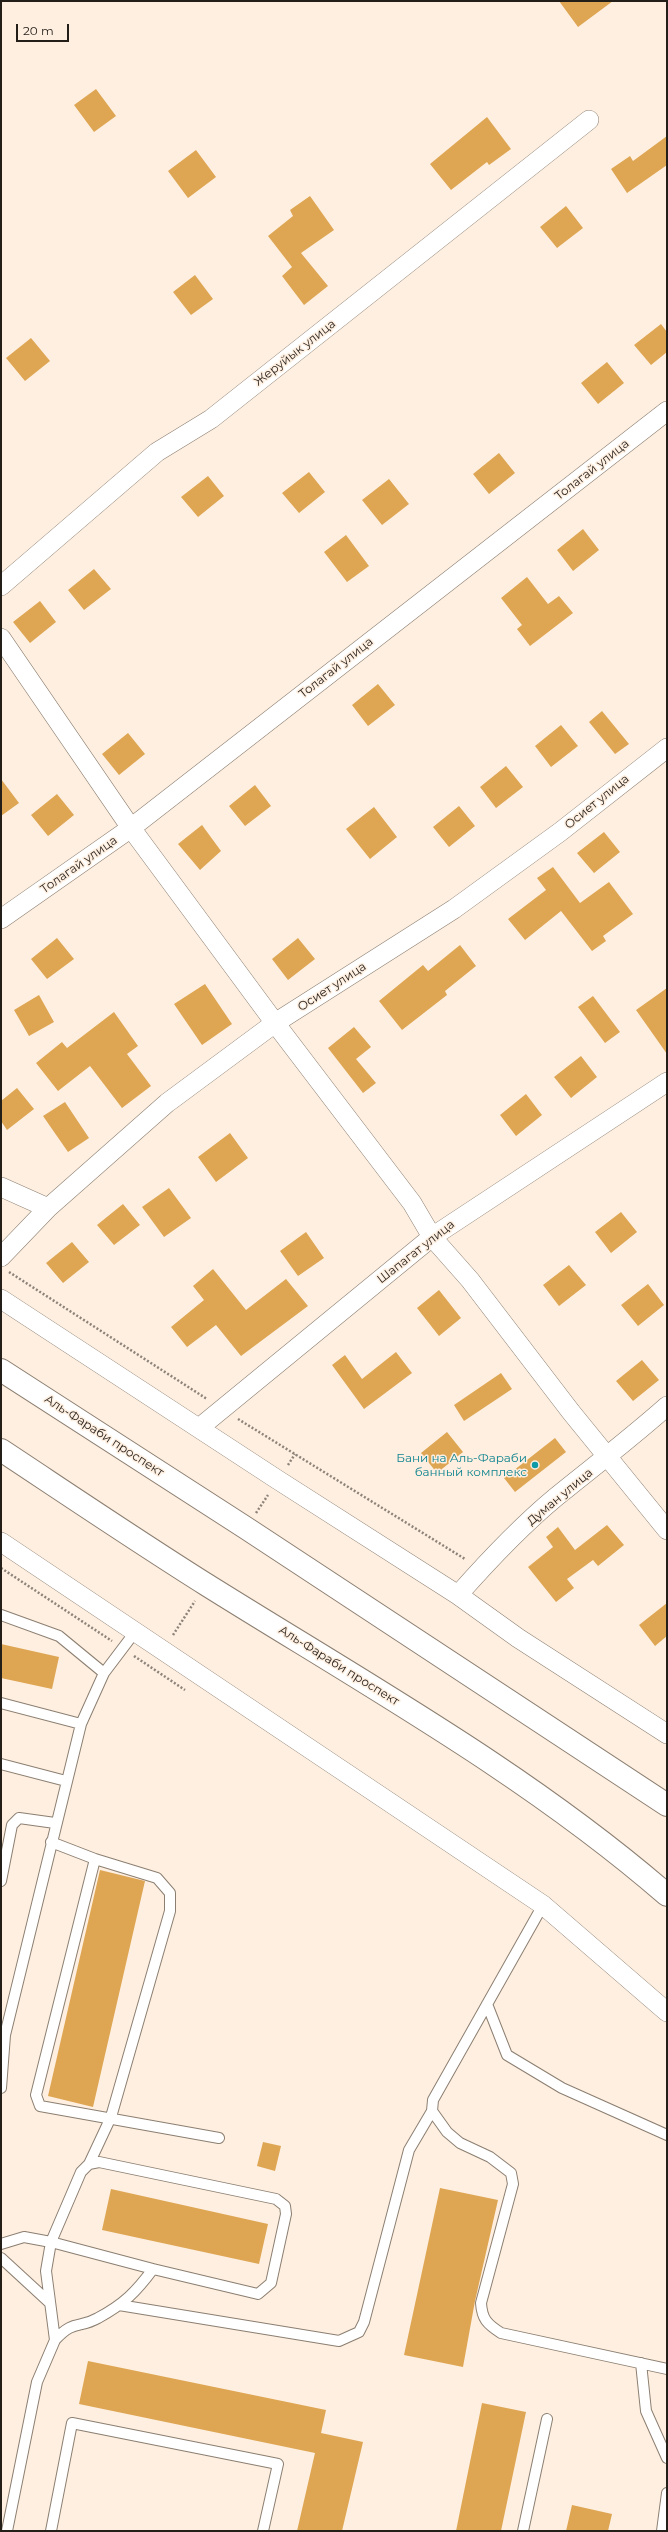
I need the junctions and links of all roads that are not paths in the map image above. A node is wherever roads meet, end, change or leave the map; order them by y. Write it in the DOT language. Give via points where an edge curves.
graph roads {
  1 [pos="589,120"];
  2 [pos="667,411"];
  3 [pos="1,586"];
  4 [pos="1,638"];
  5 [pos="667,748"];
  6 [pos="132,828"];
  7 [pos="1,919"];
  8 [pos="275,1023"];
  9 [pos="667,1082"];
  10 [pos="1,1187"];
  11 [pos="48,1208"];
  12 [pos="432,1237"];
  13 [pos="1,1257"];
  14 [pos="1,1299"];
  15 [pos="1,1370"];
  16 [pos="667,1406"];
  17 [pos="199,1428"];
  18 [pos="1,1450"];
  19 [pos="609,1457"];
  20 [pos="667,1530"];
  21 [pos="1,1542"];
  22 [pos="458,1594"];
  23 [pos="1,1615"];
  24 [pos="135,1632"];
  25 [pos="104,1672"];
  26 [pos="1,1703"];
  27 [pos="81,1724"];
  28 [pos="667,1734"];
  29 [pos="1,1764"];
  30 [pos="66,1781"];
  31 [pos="667,1806"];
  32 [pos="55,1823"];
  33 [pos="51,1842"];
  34 [pos="95,1859"];
  35 [pos="1,1881"];
  36 [pos="667,1895"];
  37 [pos="543,1905"];
  38 [pos="487,2004"];
  39 [pos="667,2012"];
  40 [pos="3,2035"];
  41 [pos="1,2088"];
  42 [pos="432,2111"];
  43 [pos="111,2118"];
  44 [pos="667,2135"];
  45 [pos="219,2138"];
  46 [pos="89,2164"];
  47 [pos="51,2242"];
  48 [pos="1,2244"];
  49 [pos="1,2258"];
  50 [pos="153,2269"];
  51 [pos="50,2303"];
  52 [pos="119,2305"];
  53 [pos="55,2340"];
  54 [pos="641,2363"];
  55 [pos="667,2369"];
  56 [pos="547,2419"];
  57 [pos="667,2458"];
  58 [pos="667,2493"];
  59 [pos="7,2531"];
  60 [pos="51,2531"];
  61 [pos="263,2531"];
  62 [pos="523,2531"];
  63 [pos="662,2531"];
  1 -- 3 [label="street, Жеруйык улица" via="211,419 158,452"];
  2 -- 6 [label="street, Толагай улица"];
  4 -- 6 [label="street"];
  5 -- 8 [label="street, Осиет улица" via="560,832 454,909"];
  6 -- 7 [label="street, Толагай улица"];
  6 -- 8 [label="street"];
  8 -- 11 [label="street, Осиет улица" via="167,1103"];
  8 -- 12 [label="street" via="408,1197"];
  9 -- 12 [label="street, Шапагат улица"];
  10 -- 11 [label="street"];
  11 -- 13 [label="street, Осиет улица"];
  12 -- 17 [label="street, Шапагат улица"];
  12 -- 19 [label="street" via="470,1280 571,1412"];
  14 -- 17 [label="street"];
  15 -- 31 [label="street, Аль-Фараби проспект" via="214,1507"];
  16 -- 19 [label="street, Думан улица"];
  17 -- 22 [label="street"];
  18 -- 36 [label="street, Аль-Фараби проспект" via="542,1798 626,1860"];
  19 -- 20 [label="street"];
  19 -- 22 [label="street, Думан улица" via="555,1498"];
  21 -- 24 [label="street"];
  22 -- 28 [label="street" via="518,1638"];
  23 -- 25 [label="lane" via="59,1636"];
  24 -- 25 [label="lane"];
  24 -- 37 [label="street"];
  25 -- 27 [label="lane"];
  26 -- 27 [label="lane"];
  27 -- 30 [label="lane"];
  29 -- 30 [label="lane"];
  30 -- 32 [label="lane"];
  32 -- 33 [label="lane"];
  32 -- 35 [label="lane" via="19,1818 12,1825"];
  33 -- 34 [label="lane"];
  33 -- 40 [label="lane"];
  34 -- 43 [label="lane" via="158,1878 170,1893 170,1911"];
  34 -- 43 [label="lane" via="36,2095 40,2106"];
  37 -- 38 [label="lane"];
  37 -- 39 [label="street"];
  38 -- 42 [label="lane" via="433,2100"];
  38 -- 44 [label="lane" via="507,2056 562,2088"];
  40 -- 41 [label="lane"];
  42 -- 52 [label="lane" via="409,2150 364,2322 359,2332 339,2341"];
  42 -- 54 [label="lane" via="447,2132 460,2143 490,2157 511,2173 513,2184 481,2303 482,2317 488,2325 501,2334"];
  43 -- 45 [label="lane"];
  43 -- 46 [label="lane"];
  46 -- 47 [label="lane" via="81,2172"];
  46 -- 50 [label="lane" via="99,2162 276,2199 285,2206 286,2214 271,2283 258,2294"];
  47 -- 48 [label="lane" via="24,2237"];
  47 -- 50 [label="lane"];
  47 -- 51 [label="lane" via="46,2271"];
  49 -- 51 [label="lane"];
  50 -- 52 [label="lane" via="133,2296"];
  51 -- 53 [label="lane"];
  52 -- 53 [label="lane" via="97,2319 65,2328"];
  53 -- 59 [label="lane" via="37,2382"];
  54 -- 55 [label="lane"];
  54 -- 57 [label="lane" via="646,2411"];
  56 -- 62 [label="lane"];
  58 -- 63 [label="lane"];
  60 -- 61 [label="lane" via="72,2423 278,2464"];
}
